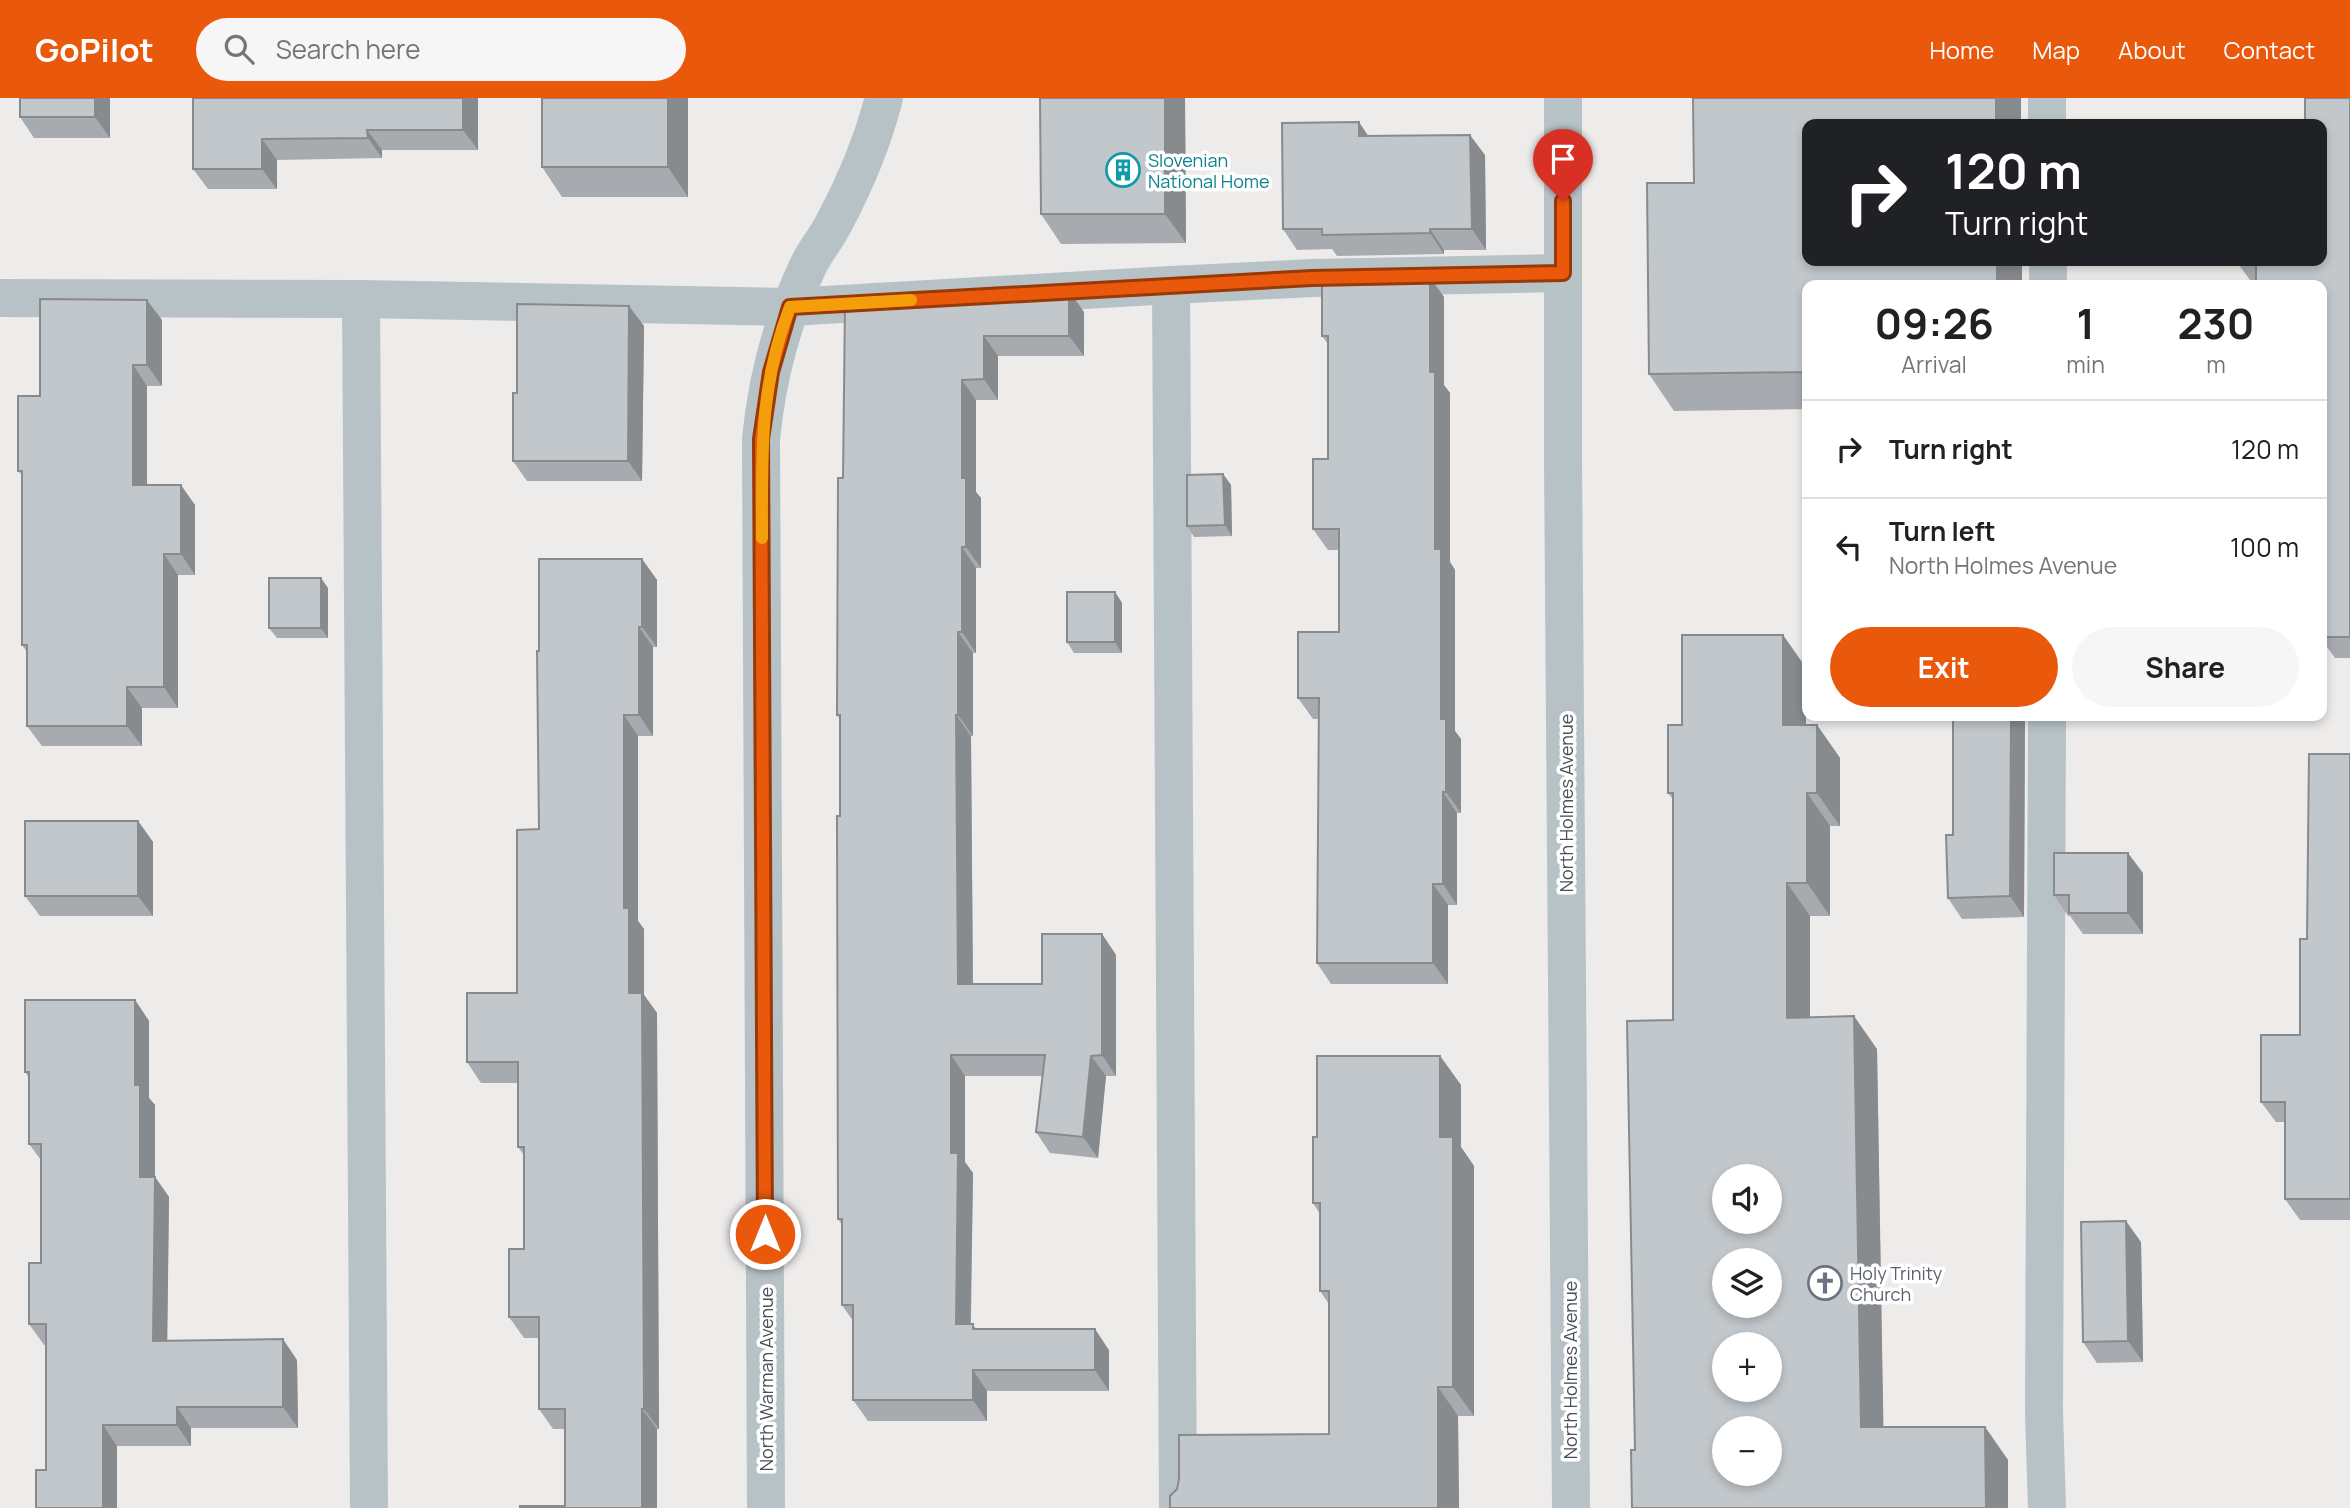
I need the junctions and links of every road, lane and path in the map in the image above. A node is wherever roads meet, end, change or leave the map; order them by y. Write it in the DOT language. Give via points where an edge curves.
graph roads {
  1 [pos="884,98"];
  2 [pos="1563,98"];
  3 [pos="2046,98"];
  4 [pos="2047,119"];
  5 [pos="1563,273"];
  6 [pos="1171,285"];
  7 [pos="0,298"];
  8 [pos="361,299"];
  9 [pos="790,307"];
  10 [pos="2047,721"];
  11 [pos="369,1508"];
  12 [pos="766,1508"];
  13 [pos="1178,1508"];
  14 [pos="1571,1508"];
  15 [pos="2047,1508"];
  1 -- 9 [label="street, North Warman Avenue" via="846,199"];
  2 -- 5 [label="street, North Holmes Avenue"];
  3 -- 4 [label="street"];
  5 -- 6 [label="street"];
  5 -- 14 [label="street, North Holmes Avenue"];
  6 -- 9 [label="street"];
  6 -- 13 [label="street"];
  7 -- 8 [label="street"];
  8 -- 9 [label="street"];
  8 -- 11 [label="street"];
  9 -- 12 [label="street, North Warman Avenue" via="771,372 761,439"];
  10 -- 15 [label="street"];
}
